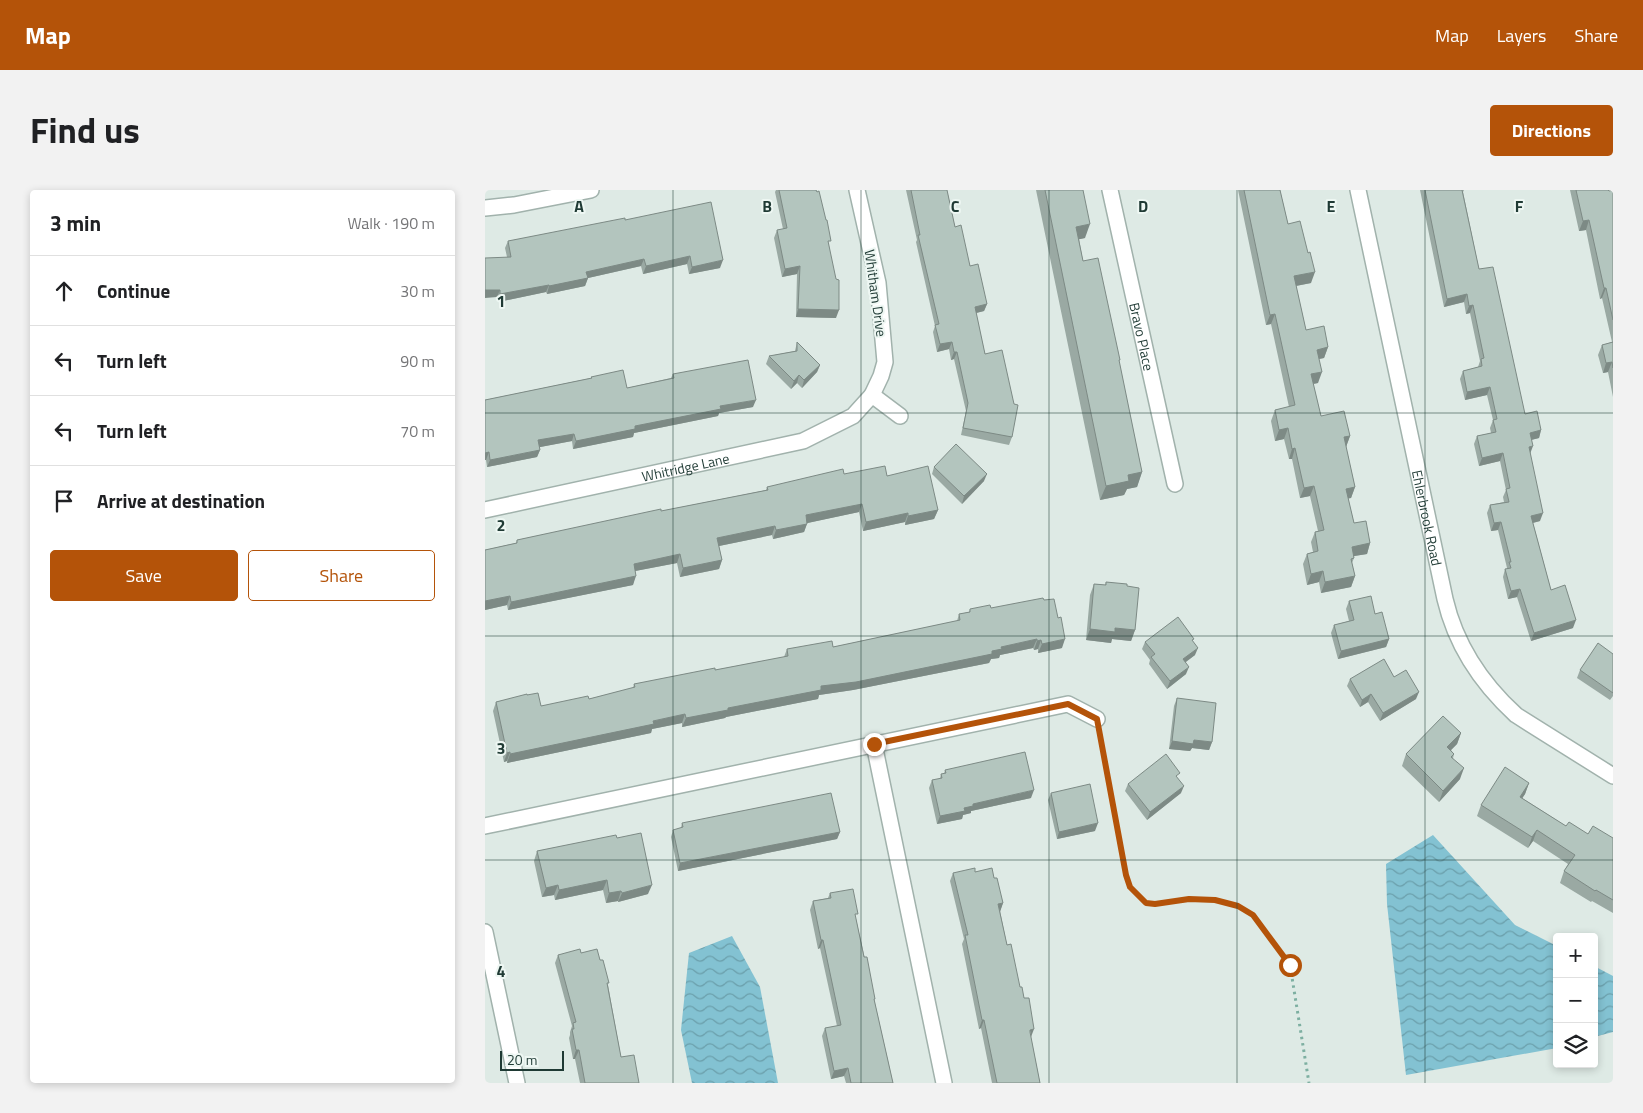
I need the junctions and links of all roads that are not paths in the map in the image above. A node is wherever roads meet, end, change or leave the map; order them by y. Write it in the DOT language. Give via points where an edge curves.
graph roads {
  1 [pos="591,190"];
  2 [pos="857,190"];
  3 [pos="1110,190"];
  4 [pos="1359,190"];
  5 [pos="485,208"];
  6 [pos="872,395"];
  7 [pos="900,416"];
  8 [pos="1175,484"];
  9 [pos="485,510"];
  10 [pos="1097,719"];
  11 [pos="874,744"];
  12 [pos="1613,776"];
  13 [pos="485,826"];
  14 [pos="485,932"];
  15 [pos="517,1083"];
  16 [pos="944,1083"];
  1 -- 5 [label="street"];
  2 -- 6 [label="street, Whitham Drive" via="878,283 885,362"];
  3 -- 8 [label="street, Bravo Place"];
  4 -- 12 [label="street, Ehlerbrook Road" via="1445,599 1457,637 1482,679 1509,708"];
  6 -- 7 [label="street"];
  6 -- 9 [label="street, Whitridge Lane" via="853,416 803,441"];
  10 -- 11 [label="street" via="1068,704"];
  11 -- 13 [label="street"];
  11 -- 16 [label="street"];
  14 -- 15 [label="street"];
}
